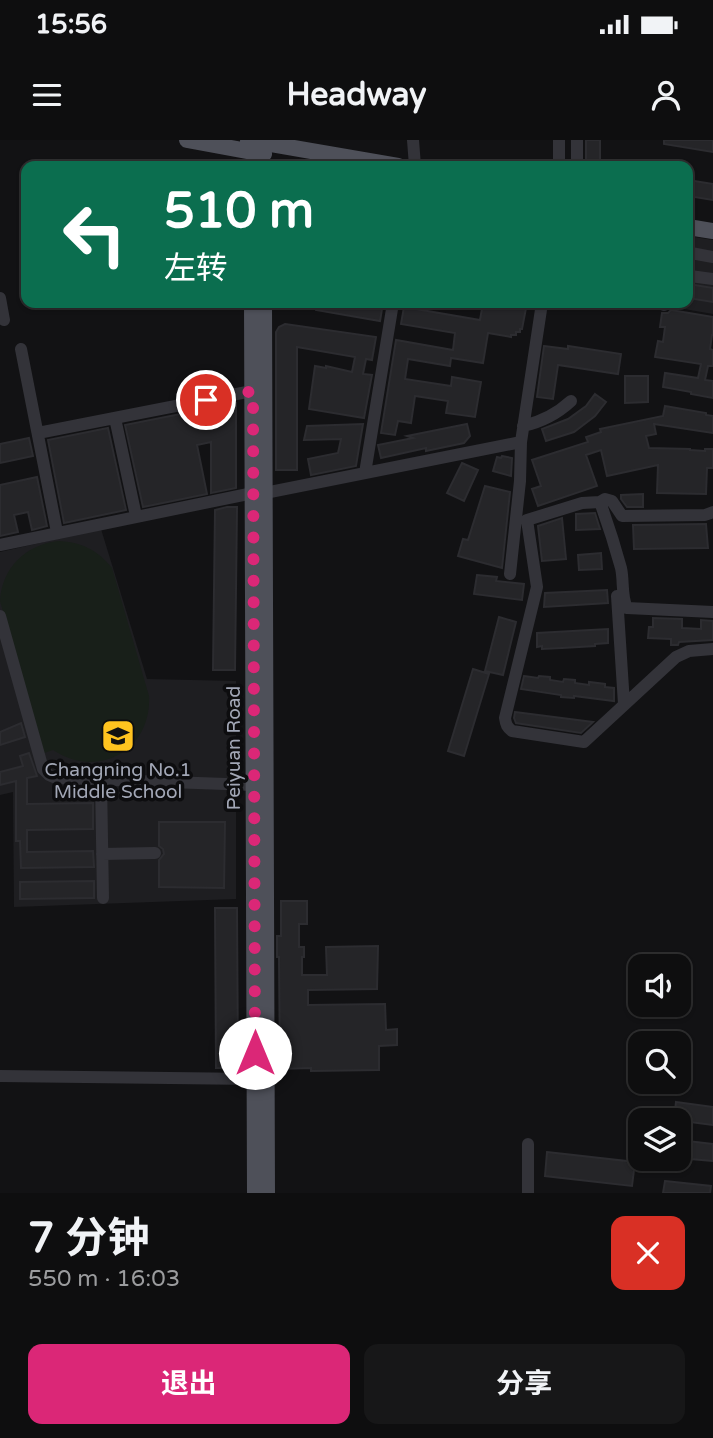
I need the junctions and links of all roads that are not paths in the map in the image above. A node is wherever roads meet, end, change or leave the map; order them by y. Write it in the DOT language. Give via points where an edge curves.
graph roads {
  1 [pos="187,140"];
  2 [pos="413,140"];
  3 [pos="559,140"];
  4 [pos="577,140"];
  5 [pos="256,149"];
  6 [pos="312,161"];
  7 [pos="356,161"];
  8 [pos="415,161"];
  9 [pos="559,161"];
  10 [pos="577,161"];
  11 [pos="693,217"];
  12 [pos="713,220"];
  13 [pos="693,228"];
  14 [pos="713,231"];
  15 [pos="693,253"];
  16 [pos="712,254"];
  17 [pos="693,276"];
  18 [pos="713,279"];
  19 [pos="0,298"];
  20 [pos="252,308"];
  21 [pos="264,308"];
  22 [pos="392,308"];
  23 [pos="541,308"];
  24 [pos="4,320"];
  25 [pos="21,349"];
  26 [pos="253,391"];
  27 [pos="571,401"];
  28 [pos="115,418"];
  29 [pos="523,426"];
  30 [pos="38,433"];
  31 [pos="521,442"];
  32 [pos="365,473"];
  33 [pos="259,493"];
  34 [pos="600,502"];
  35 [pos="713,512"];
  36 [pos="136,516"];
  37 [pos="57,532"];
  38 [pos="0,545"];
  39 [pos="620,564"];
  40 [pos="510,574"];
  41 [pos="713,612"];
  42 [pos="0,616"];
  43 [pos="713,649"];
  44 [pos="624,704"];
  45 [pos="101,780"];
  46 [pos="254,785"];
  47 [pos="155,853"];
  48 [pos="102,854"];
  49 [pos="103,898"];
  50 [pos="0,1076"];
  51 [pos="255,1079"];
  52 [pos="528,1144"];
  53 [pos="256,1193"];
  54 [pos="267,1193"];
  55 [pos="528,1193"];
  1 -- 5 [label="main road"];
  2 -- 8 [label="street"];
  3 -- 9 [label="street"];
  4 -- 10 [label="street"];
  5 -- 6 [label="main road"];
  5 -- 7 [label="main road"];
  11 -- 12 [label="main road"];
  13 -- 14 [label="main road"];
  15 -- 16 [label="street"];
  17 -- 18 [label="street"];
  19 -- 24 [label="street"];
  20 -- 26 [label="main road, Peiyuan Road"];
  21 -- 33 [label="main road, Peiyuan Road"];
  22 -- 32 [label="street"];
  23 -- 29 [label="street"];
  25 -- 30 [label="street"];
  26 -- 28 [label="street"];
  26 -- 33 [label="main road, Peiyuan Road"];
  27 -- 29 [label="street" via="552,415"];
  28 -- 30 [label="street"];
  28 -- 36 [label="street"];
  29 -- 31 [label="street"];
  30 -- 37 [label="street"];
  31 -- 32 [label="street"];
  31 -- 40 [label="street"];
  32 -- 33 [label="street"];
  33 -- 36 [label="street"];
  33 -- 46 [label="main road, Peiyuan Road"];
  33 -- 54 [label="main road, Peiyuan Road"];
  34 -- 35 [label="street" via="612,501 622,516"];
  34 -- 39 [label="street"];
  34 -- 44 [label="street" via="527,520 537,587 506,725 512,731 584,742"];
  36 -- 37 [label="street"];
  37 -- 38 [label="street"];
  39 -- 41 [label="street" via="627,608"];
  39 -- 44 [label="street" via="615,566"];
  42 -- 45 [label="street" via="43,769 56,778"];
  43 -- 44 [label="street" via="676,657"];
  45 -- 46 [label="street"];
  45 -- 48 [label="street"];
  46 -- 51 [label="main road, Peiyuan Road"];
  47 -- 48 [label="street"];
  48 -- 49 [label="street"];
  50 -- 51 [label="street"];
  51 -- 53 [label="main road, Peiyuan Road"];
  52 -- 55 [label="street"];
}
